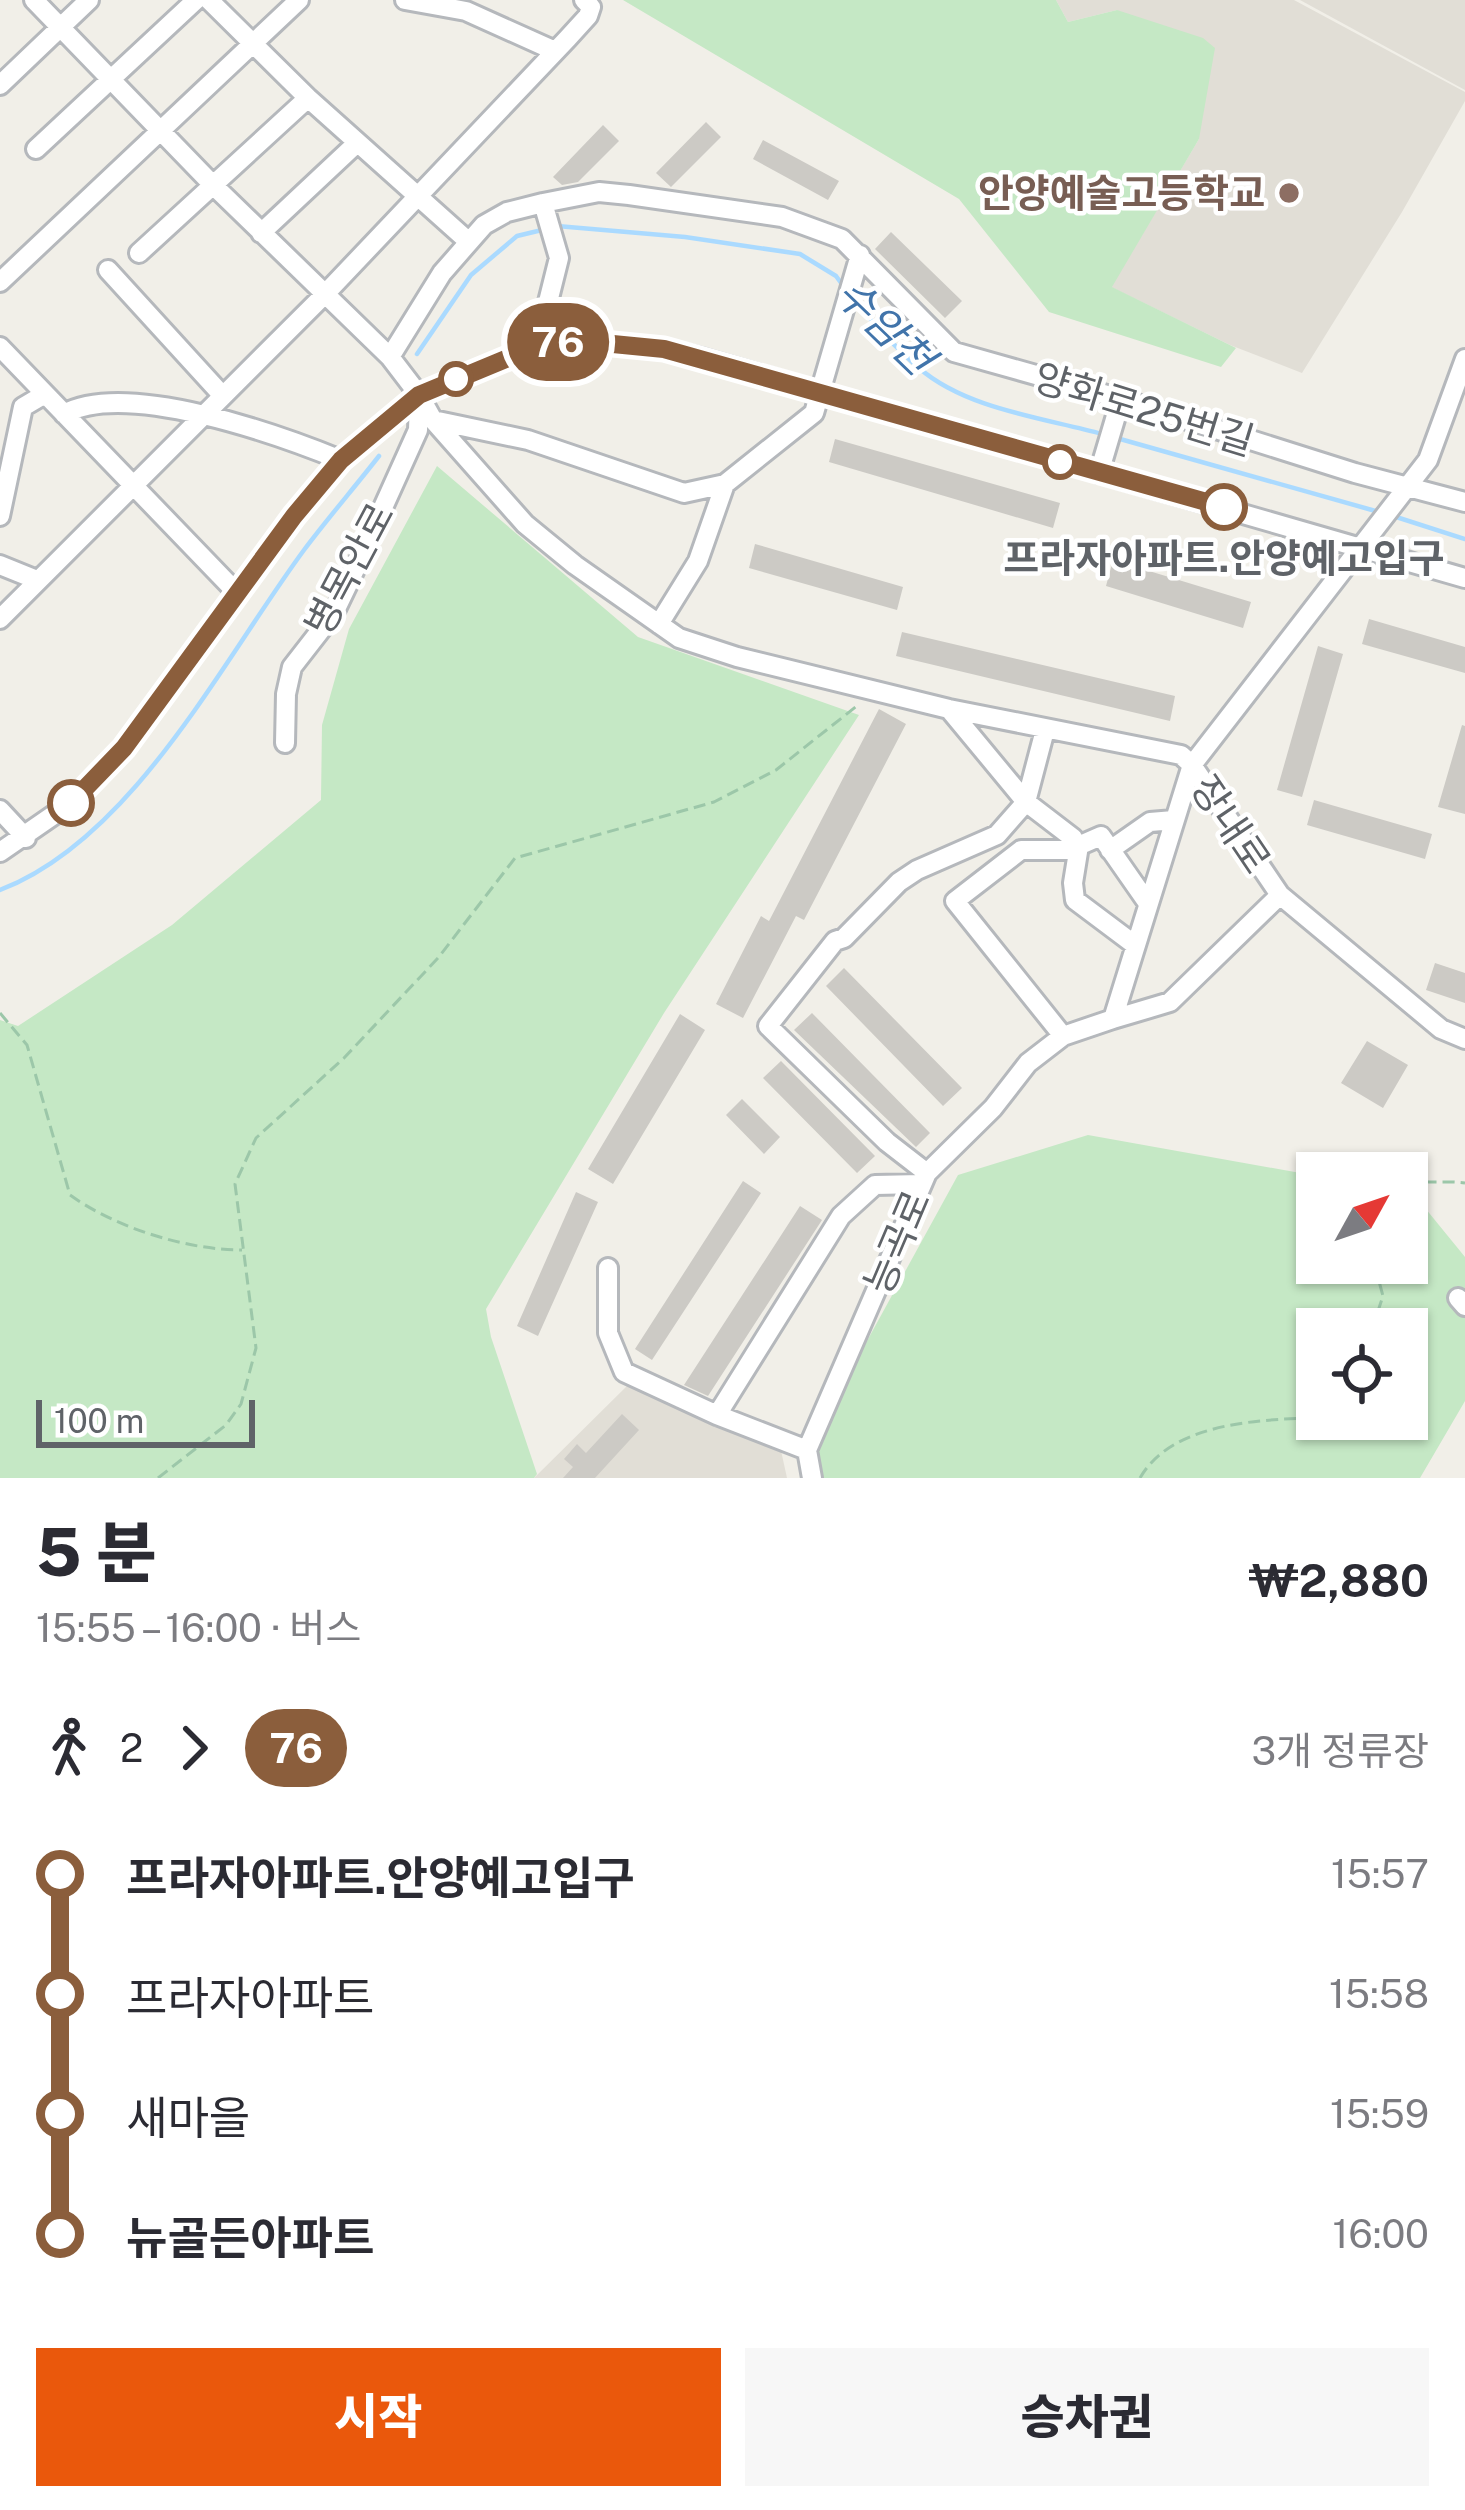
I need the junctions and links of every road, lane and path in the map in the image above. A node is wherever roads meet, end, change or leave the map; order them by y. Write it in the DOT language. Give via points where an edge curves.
graph roads {
  1 [pos="34,0"];
  2 [pos="89,0"];
  3 [pos="196,0"];
  4 [pos="209,0"];
  5 [pos="299,0"];
  6 [pos="405,0"];
  7 [pos="584,0"];
  8 [pos="59,27"];
  9 [pos="252,44"];
  10 [pos="555,51"];
  11 [pos="111,79"];
  12 [pos="0,85"];
  13 [pos="308,98"];
  14 [pos="160,132"];
  15 [pos="357,143"];
  16 [pos="36,149"];
  17 [pos="213,185"];
  18 [pos="418,194"];
  19 [pos="544,207"];
  20 [pos="261,233"];
  21 [pos="469,242"];
  22 [pos="140,253"];
  23 [pos="857,263"];
  24 [pos="108,270"];
  25 [pos="0,282"];
  26 [pos="326,292"];
  27 [pos="537,346"];
  28 [pos="0,347"];
  29 [pos="390,357"];
  30 [pos="1465,359"];
  31 [pos="45,394"];
  32 [pos="819,394"];
  33 [pos="223,395"];
  34 [pos="419,395"];
  35 [pos="1119,406"];
  36 [pos="64,414"];
  37 [pos="201,416"];
  38 [pos="433,420"];
  39 [pos="341,460"];
  40 [pos="1102,463"];
  41 [pos="725,484"];
  42 [pos="132,485"];
  43 [pos="1407,490"];
  44 [pos="1465,502"];
  45 [pos="0,516"];
  46 [pos="1357,547"];
  47 [pos="0,566"];
  48 [pos="1465,578"];
  49 [pos="38,580"];
  50 [pos="237,593"];
  51 [pos="0,619"];
  52 [pos="659,624"];
  53 [pos="873,691"];
  54 [pos="949,709"];
  55 [pos="1045,730"];
  56 [pos="285,743"];
  57 [pos="1192,765"];
  58 [pos="1026,802"];
  59 [pos="0,810"];
  60 [pos="1174,820"];
  61 [pos="997,835"];
  62 [pos="26,838"];
  63 [pos="1077,846"];
  64 [pos="1021,850"];
  65 [pos="1110,850"];
  66 [pos="0,853"];
  67 [pos="1280,895"];
  68 [pos="1147,902"];
  69 [pos="1135,945"];
  70 [pos="0,1012"];
  71 [pos="1113,1019"];
  72 [pos="1063,1036"];
  73 [pos="1465,1040"];
  74 [pos="924,1178"];
  75 [pos="1428,1181"];
  76 [pos="1465,1183"];
  77 [pos="244,1250"];
  78 [pos="608,1268"];
  79 [pos="717,1414"];
  80 [pos="1296,1418"];
  81 [pos="807,1450"];
  82 [pos="158,1478"];
  83 [pos="812,1478"];
  84 [pos="1140,1478"];
  1 -- 8 [label="street, 장내로"];
  2 -- 8 [label="street"];
  3 -- 11 [label="street"];
  4 -- 9 [label="street"];
  5 -- 9 [label="street"];
  6 -- 10 [label="street" via="466,11"];
  7 -- 10 [label="street" via="588,16"];
  8 -- 11 [label="street, 장내로"];
  8 -- 12 [label="street"];
  9 -- 13 [label="street"];
  9 -- 14 [label="street"];
  10 -- 18 [label="street"];
  11 -- 14 [label="street, 장내로"];
  11 -- 16 [label="street"];
  13 -- 15 [label="street"];
  13 -- 17 [label="street"];
  14 -- 17 [label="street, 장내로"];
  14 -- 25 [label="street"];
  15 -- 18 [label="street"];
  15 -- 20 [label="street"];
  17 -- 20 [label="street, 장내로"];
  17 -- 22 [label="street"];
  18 -- 21 [label="street"];
  18 -- 26 [label="street"];
  19 -- 21 [label="street, 양화로25번길" via="507,212"];
  19 -- 23 [label="street, 양화로25번길" via="599,192 782,217 842,239"];
  19 -- 27 [label="street" via="558,250"];
  20 -- 26 [label="street, 장내로"];
  21 -- 29 [label="street, 양화로25번길"];
  23 -- 32 [label="street"];
  23 -- 35 [label="street, 양화로25번길" via="954,352"];
  24 -- 33 [label="street"];
  26 -- 29 [label="street, 장내로"];
  26 -- 33 [label="street"];
  27 -- 32 [label="street, 병목안로" via="572,340 664,349"];
  27 -- 34 [label="street, 병목안로"];
  28 -- 31 [label="street"];
  29 -- 34 [label="street, 장내로"];
  30 -- 43 [label="street" via="1427,460"];
  31 -- 36 [label="street"];
  31 -- 45 [label="street" via="23,407"];
  32 -- 40 [label="street, 병목안로"];
  32 -- 41 [label="street" via="814,412"];
  33 -- 37 [label="street"];
  34 -- 38 [label="street, 장내로"];
  34 -- 39 [label="street, 병목안로"];
  34 -- 56 [label="street, 병목안로" via="418,430 358,563 334,613 292,667"];
  35 -- 40 [label="street"];
  35 -- 43 [label="street, 양화로25번길"];
  36 -- 37 [label="street, 병목안로" via="110,403"];
  36 -- 42 [label="street"];
  37 -- 39 [label="street, 병목안로"];
  37 -- 42 [label="street"];
  38 -- 41 [label="street" via="528,440 684,493"];
  38 -- 52 [label="street, 장내로" via="525,524"];
  39 -- 50 [label="street, 병목안로"];
  40 -- 46 [label="street, 병목안로"];
  41 -- 52 [label="street" via="698,561"];
  42 -- 49 [label="street"];
  42 -- 50 [label="street"];
  43 -- 44 [label="street, 양화로25번길"];
  43 -- 46 [label="street"];
  46 -- 48 [label="street, 병목안로"];
  46 -- 57 [label="street"];
  47 -- 49 [label="street"];
  49 -- 51 [label="street"];
  50 -- 62 [label="street, 병목안로" via="124,748"];
  52 -- 53 [label="street, 장내로" via="737,657"];
  53 -- 54 [label="street, 장내로"];
  53 -- 77 [label="path" via="776,770 714,802 515,858 424,973 256,1138 235,1184"];
  54 -- 55 [label="street, 장내로"];
  54 -- 58 [label="street"];
  55 -- 57 [label="street, 장내로" via="1181,755"];
  55 -- 58 [label="street"];
  57 -- 60 [label="street"];
  57 -- 67 [label="street, 장내로"];
  58 -- 61 [label="street"];
  58 -- 63 [label="street"];
  59 -- 62 [label="street"];
  60 -- 65 [label="street" via="1150,822"];
  60 -- 68 [label="street"];
  61 -- 64 [label="street"];
  61 -- 74 [label="street" via="899,882 836,941 768,1026"];
  62 -- 66 [label="street, 병목안로"];
  63 -- 64 [label="street"];
  63 -- 65 [label="street" via="1101,836"];
  63 -- 69 [label="street" via="1075,900"];
  64 -- 72 [label="street" via="955,901"];
  65 -- 68 [label="street"];
  67 -- 71 [label="street, 능곡로" via="1170,1002"];
  67 -- 73 [label="street, 장내로" via="1441,1029"];
  68 -- 69 [label="street"];
  69 -- 71 [label="street"];
  70 -- 77 [label="path" via="27,1046 70,1196 178,1240"];
  71 -- 72 [label="street, 능곡로"];
  72 -- 74 [label="street, 능곡로" via="1028,1063"];
  74 -- 79 [label="street" via="875,1185 841,1216"];
  74 -- 81 [label="street, 능곡로"];
  75 -- 76 [label="path"];
  77 -- 82 [label="path" via="256,1348 241,1405"];
  78 -- 79 [label="street" via="608,1333 624,1372"];
  79 -- 81 [label="street"];
  80 -- 84 [label="path" via="1251,1420 1177,1443"];
  81 -- 83 [label="street"];
}
